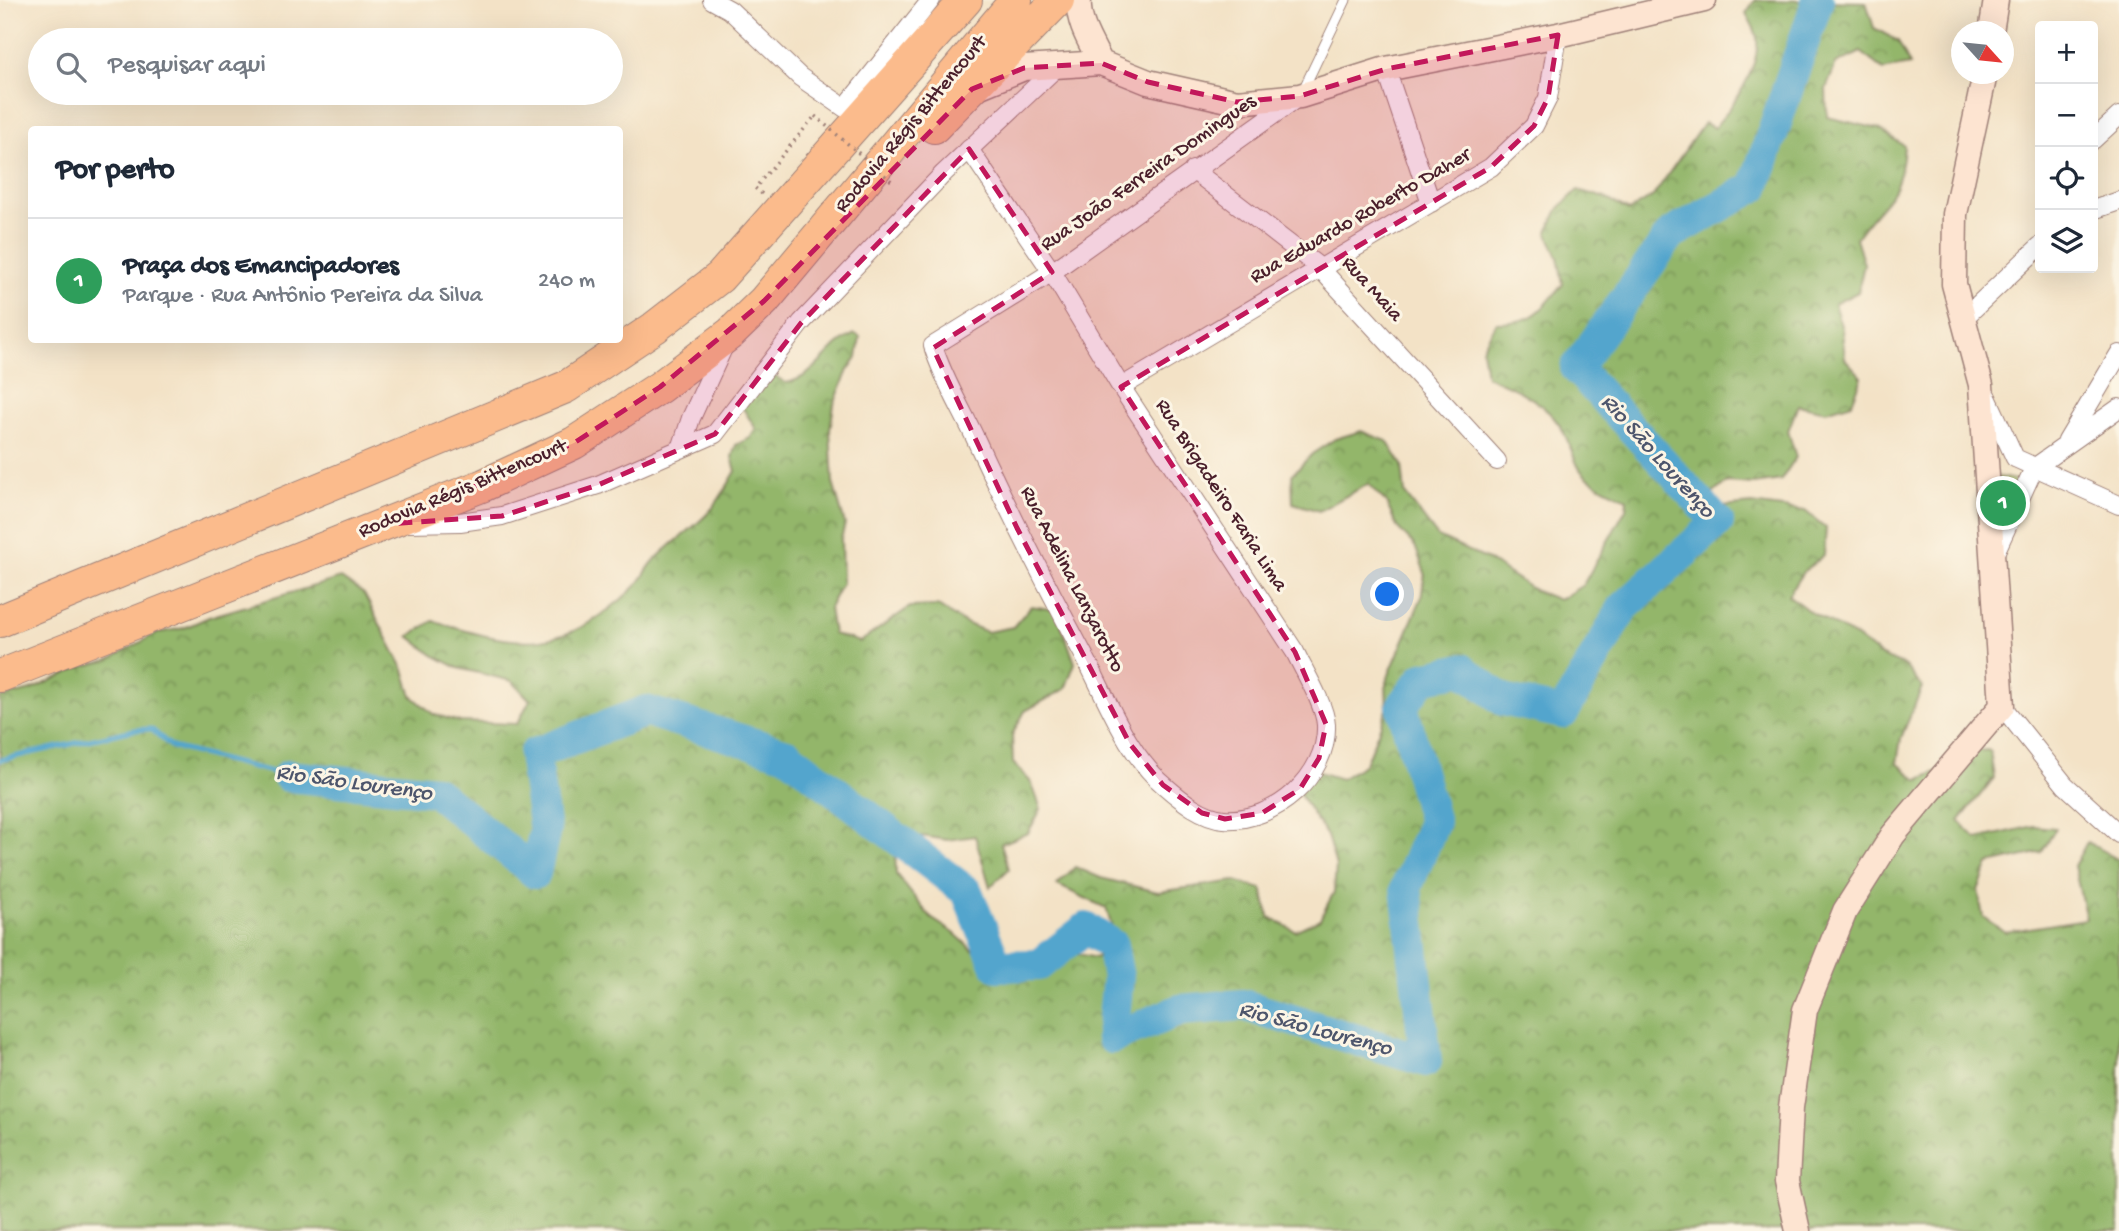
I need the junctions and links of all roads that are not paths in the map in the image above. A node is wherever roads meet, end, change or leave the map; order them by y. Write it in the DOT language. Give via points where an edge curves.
graph roads {
  1 [pos="712,0"];
  2 [pos="931,0"];
  3 [pos="966,0"];
  4 [pos="1016,0"];
  5 [pos="1058,0"];
  6 [pos="1079,0"];
  7 [pos="1346,0"];
  8 [pos="1704,0"];
  9 [pos="1996,0"];
  10 [pos="728,5"];
  11 [pos="1993,21"];
  12 [pos="1558,35"];
  13 [pos="1101,62"];
  14 [pos="1060,64"];
  15 [pos="1385,69"];
  16 [pos="1983,84"];
  17 [pos="972,89"];
  18 [pos="1300,96"];
  19 [pos="830,113"];
  20 [pos="2119,117"];
  21 [pos="2098,135"];
  22 [pos="969,149"];
  23 [pos="1193,170"];
  24 [pos="2119,201"];
  25 [pos="1431,203"];
  26 [pos="2098,208"];
  27 [pos="2035,251"];
  28 [pos="799,261"];
  29 [pos="1320,267"];
  30 [pos="1052,272"];
  31 [pos="1963,319"];
  32 [pos="623,330"];
  33 [pos="731,332"];
  34 [pos="603,343"];
  35 [pos="934,345"];
  36 [pos="2119,354"];
  37 [pos="1981,385"];
  38 [pos="1121,387"];
  39 [pos="2119,408"];
  40 [pos="480,425"];
  41 [pos="681,449"];
  42 [pos="2062,449"];
  43 [pos="2015,458"];
  44 [pos="1497,461"];
  45 [pos="2034,468"];
  46 [pos="1986,473"];
  47 [pos="2119,505"];
  48 [pos="388,524"];
  49 [pos="1993,558"];
  50 [pos="0,621"];
  51 [pos="0,676"];
  52 [pos="2002,706"];
  53 [pos="1202,813"];
  54 [pos="2119,834"];
  55 [pos="1798,1231"];
  1 -- 10 [label="street"];
  2 -- 19 [label="street"];
  3 -- 40 [label="highway, Rodovia Régis Bittencourt" via="720,277 566,387"];
  4 -- 28 [label="highway, Rodovia Régis Bittencourt"];
  5 -- 17 [label="highway"];
  6 -- 13 [label="street" via="1084,29"];
  7 -- 18 [label="lane, Rua João Ferreira Domingues"];
  8 -- 12 [label="street"];
  9 -- 11 [label="street"];
  10 -- 19 [label="street" via="800,76"];
  12 -- 15 [label="street"];
  12 -- 25 [label="street, Rua Eduardo Roberto Daher" via="1548,98 1534,126 1491,167"];
  13 -- 14 [label="street"];
  13 -- 18 [label="street" via="1148,82 1237,102"];
  14 -- 17 [label="street" via="1024,68"];
  14 -- 22 [label="street"];
  15 -- 18 [label="street"];
  15 -- 25 [label="street"];
  16 -- 31 [label="street" via="1955,214 1954,284"];
  17 -- 28 [label="highway" via="839,228"];
  18 -- 23 [label="street, Rua João Ferreira Domingues"];
  19 -- 32 [label="highway" via="751,218 707,262"];
  20 -- 21 [label="street"];
  22 -- 30 [label="street, Rua Brigadeiro Faria Lima"];
  22 -- 41 [label="street" via="801,323 715,434"];
  23 -- 29 [label="street, Rua Maia"];
  23 -- 30 [label="street, Rua João Ferreira Domingues"];
  24 -- 26 [label="street"];
  25 -- 29 [label="street, Rua Eduardo Roberto Daher"];
  27 -- 31 [label="street"];
  28 -- 33 [label="highway, Rodovia Régis Bittencourt"];
  29 -- 38 [label="street, Rua Eduardo Roberto Daher"];
  29 -- 44 [label="street, Rua Maia"];
  30 -- 35 [label="street, Rua João Ferreira Domingues"];
  30 -- 38 [label="street, Rua Brigadeiro Faria Lima"];
  31 -- 37 [label="street"];
  33 -- 41 [label="street"];
  33 -- 48 [label="highway, Rodovia Régis Bittencourt" via="660,387 574,443"];
  34 -- 40 [label="highway" via="540,379"];
  35 -- 53 [label="street, Rua Adelina Lanzarotto" via="1017,528 1130,744 1163,785"];
  36 -- 42 [label="street"];
  37 -- 43 [label="street"];
  37 -- 46 [label="street"];
  38 -- 53 [label="street, Rua Brigadeiro Faria Lima" via="1294,652 1326,724 1319,758 1300,789 1280,804 1262,813 1225,819"];
  39 -- 42 [label="street"];
  40 -- 50 [label="highway, Rodovia Régis Bittencourt"];
  41 -- 48 [label="street" via="598,485 502,516"];
  42 -- 45 [label="street"];
  43 -- 45 [label="street"];
  43 -- 46 [label="street"];
  45 -- 47 [label="street"];
  45 -- 49 [label="street"];
  46 -- 49 [label="street"];
  48 -- 51 [label="highway, Rodovia Régis Bittencourt"];
  49 -- 52 [label="street"];
  52 -- 54 [label="street" via="2065,785"];
  52 -- 55 [label="street" via="1893,835 1845,911 1805,1010 1791,1107 1787,1181"];
}
